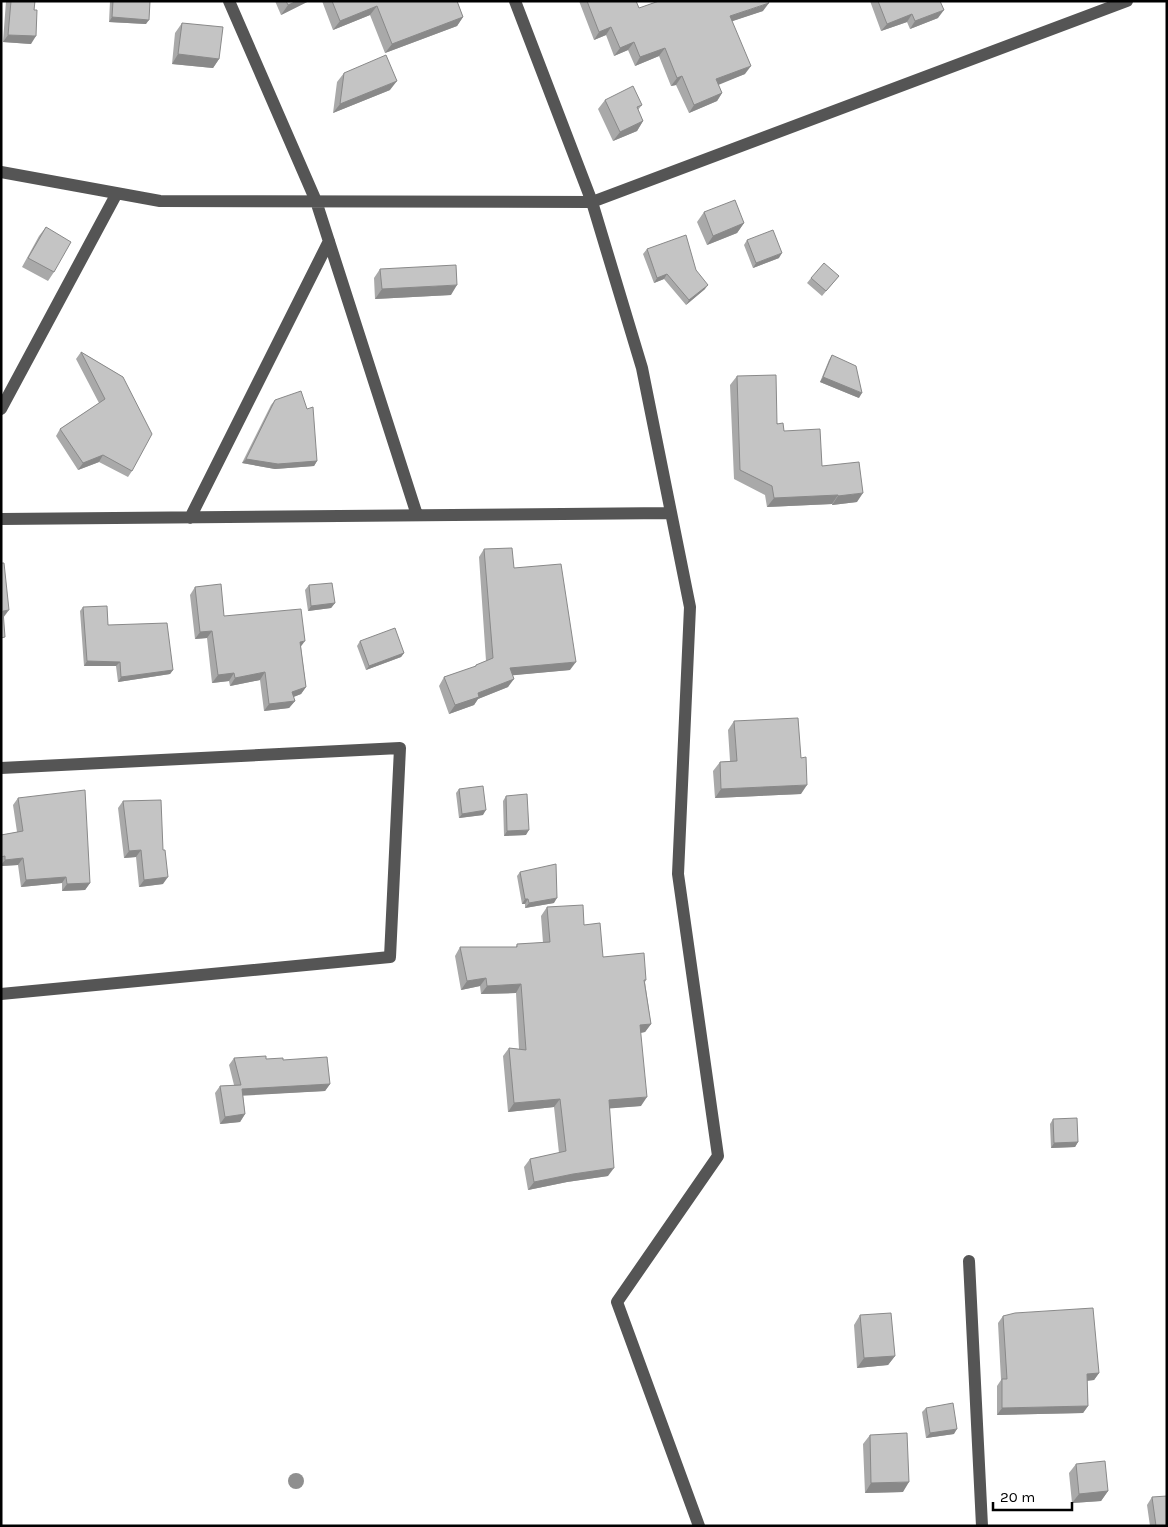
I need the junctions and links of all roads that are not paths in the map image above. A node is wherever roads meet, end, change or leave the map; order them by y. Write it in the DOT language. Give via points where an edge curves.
graph roads {
  1 [pos="229,1"];
  2 [pos="515,1"];
  3 [pos="1126,1"];
  4 [pos="1,172"];
  5 [pos="117,193"];
  6 [pos="316,201"];
  7 [pos="592,202"];
  8 [pos="329,241"];
  9 [pos="1,409"];
  10 [pos="671,513"];
  11 [pos="417,515"];
  12 [pos="190,518"];
  13 [pos="1,520"];
  14 [pos="1,768"];
  15 [pos="1,994"];
  16 [pos="969,1260"];
  17 [pos="699,1526"];
  18 [pos="982,1526"];
  1 -- 6 [label="street"];
  2 -- 7 [label="street"];
  3 -- 7 [label="street"];
  4 -- 5 [label="street"];
  5 -- 6 [label="street" via="160,201"];
  5 -- 9 [label="street"];
  6 -- 7 [label="street"];
  6 -- 8 [label="street"];
  7 -- 10 [label="street" via="642,368"];
  8 -- 11 [label="street"];
  8 -- 12 [label="street"];
  10 -- 11 [label="street"];
  10 -- 17 [label="street" via="690,607 678,874 718,1156 617,1302"];
  11 -- 12 [label="street"];
  12 -- 13 [label="street"];
  14 -- 15 [label="street" via="400,748 390,958"];
  16 -- 18 [label="street"];
}
